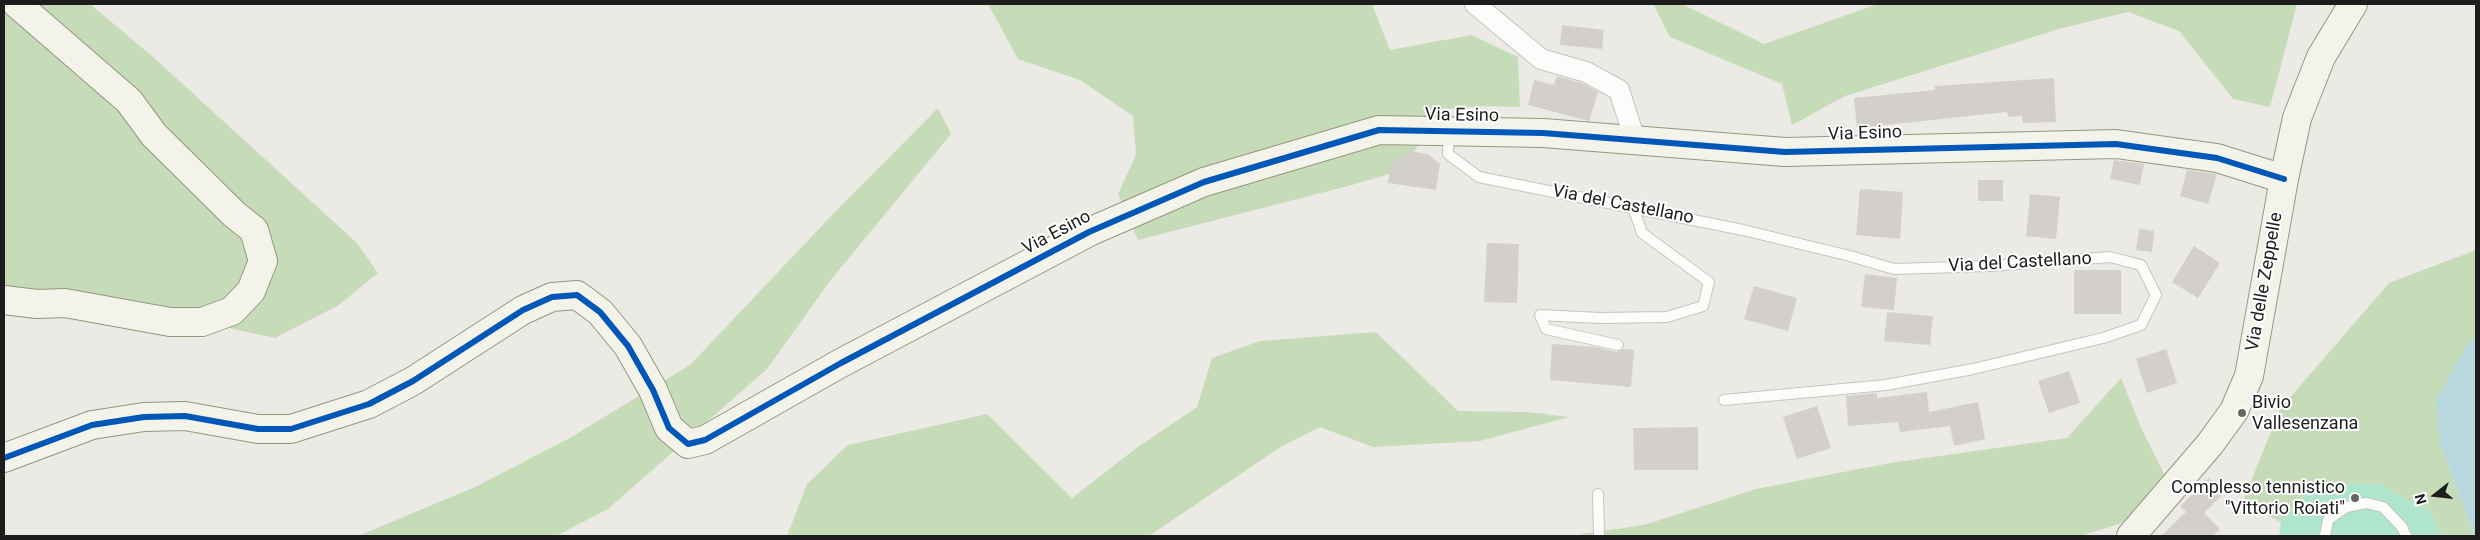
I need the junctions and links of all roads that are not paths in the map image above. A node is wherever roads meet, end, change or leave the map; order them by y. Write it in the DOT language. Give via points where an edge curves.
graph roads {
  1 [pos="17,4"];
  2 [pos="1475,4"];
  3 [pos="2353,4"];
  4 [pos="1449,131"];
  5 [pos="1635,140"];
  6 [pos="2284,179"];
  7 [pos="1634,207"];
  8 [pos="4,300"];
  9 [pos="1618,345"];
  10 [pos="1724,400"];
  11 [pos="4,458"];
  12 [pos="1598,494"];
  13 [pos="1598,536"];
  14 [pos="2131,536"];
  15 [pos="2325,536"];
  16 [pos="2406,536"];
  1 -- 8 [label="street" via="130,101 154,135 254,230 263,261 251,291 232,311 202,322 170,322 65,303"];
  2 -- 5 [label="street" via="1542,59 1586,72 1618,90"];
  3 -- 6 [label="street, Via delle Zeppelle" via="2311,78 2297,118"];
  4 -- 5 [label="street, Via Esino" via="1543,133"];
  4 -- 7 [label="lane, Via del Castellano" via="1448,154 1479,177"];
  4 -- 11 [label="street, Via Esino" via="1379,130 1204,182 1089,232 841,363 705,440 688,444 669,428 628,346 600,312 577,295 552,297 524,310 413,381 369,404 291,429 258,429 185,416 144,417 92,425"];
  5 -- 6 [label="street, Via Esino" via="1785,152 2116,144 2217,158"];
  6 -- 14 [label="street, Via delle Zeppelle" via="2249,376 2234,411 2210,444"];
  7 -- 9 [label="lane" via="1642,233 1709,282 1703,306 1667,317 1540,315 1546,328"];
  7 -- 10 [label="lane, Via del Castellano" via="1761,234 1894,269 2110,257 2141,265 2156,295 2141,325 2103,338 1973,369 1886,385"];
  12 -- 13 [label="lane"];
  15 -- 16 [label="lane" via="2328,520 2346,507 2366,504 2384,508"];
}
